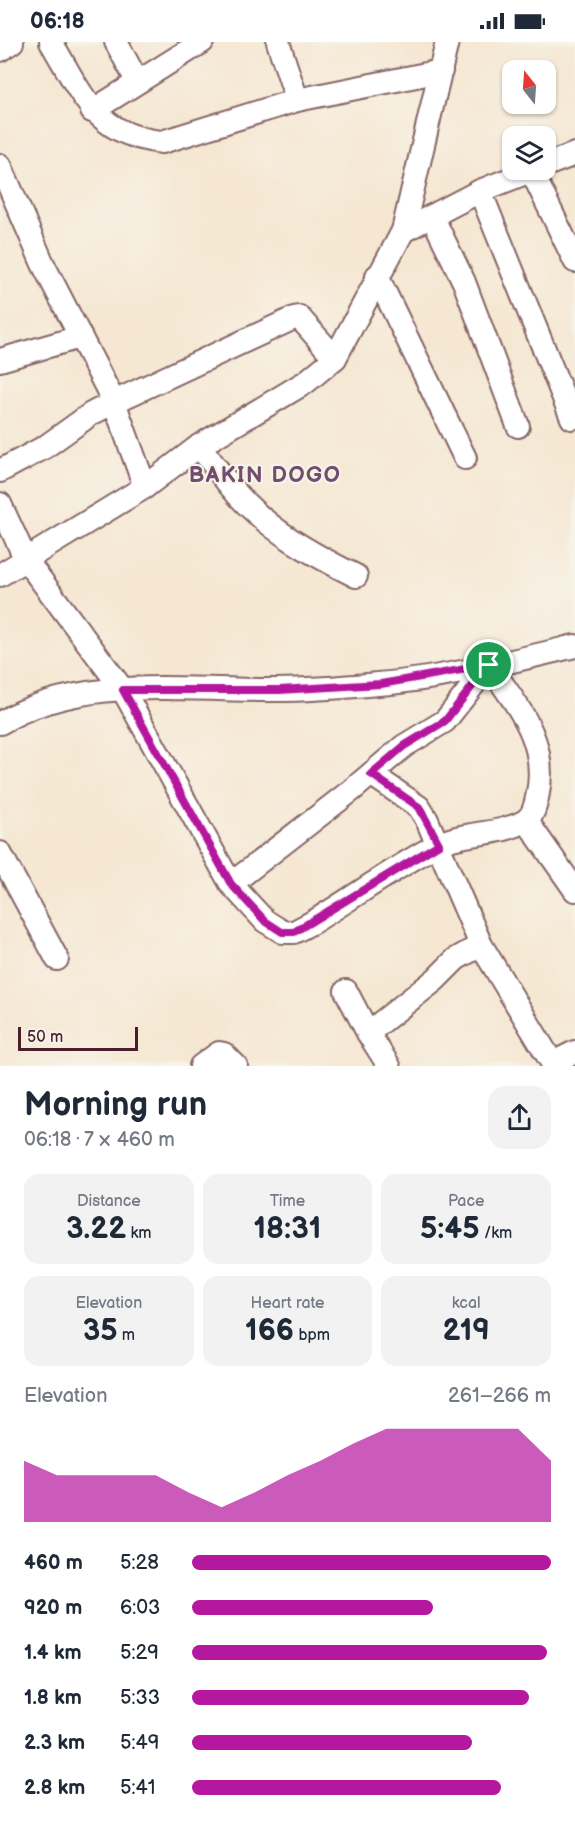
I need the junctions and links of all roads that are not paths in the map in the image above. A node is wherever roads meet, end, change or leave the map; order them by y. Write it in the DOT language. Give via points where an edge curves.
graph roads {
  1 [pos="12,42"];
  2 [pos="51,42"];
  3 [pos="116,42"];
  4 [pos="202,42"];
  5 [pos="278,42"];
  6 [pos="447,42"];
  7 [pos="0,50"];
  8 [pos="441,71"];
  9 [pos="137,81"];
  10 [pos="297,100"];
  11 [pos="92,111"];
  12 [pos="575,154"];
  13 [pos="556,161"];
  14 [pos="0,165"];
  15 [pos="507,180"];
  16 [pos="537,180"];
  17 [pos="480,191"];
  18 [pos="432,216"];
  19 [pos="403,231"];
  20 [pos="575,261"];
  21 [pos="377,276"];
  22 [pos="81,337"];
  23 [pos="335,358"];
  24 [pos="0,360"];
  25 [pos="114,402"];
  26 [pos="572,418"];
  27 [pos="518,426"];
  28 [pos="199,446"];
  29 [pos="465,458"];
  30 [pos="0,471"];
  31 [pos="145,487"];
  32 [pos="0,504"];
  33 [pos="26,560"];
  34 [pos="0,575"];
  35 [pos="356,576"];
  36 [pos="575,646"];
  37 [pos="489,665"];
  38 [pos="123,690"];
  39 [pos="0,723"];
  40 [pos="371,774"];
  41 [pos="531,828"];
  42 [pos="439,844"];
  43 [pos="0,853"];
  44 [pos="231,884"];
  45 [pos="575,890"];
  46 [pos="480,945"];
  47 [pos="57,959"];
  48 [pos="346,992"];
  49 [pos="368,1033"];
  50 [pos="575,1052"];
  51 [pos="554,1065"];
  52 [pos="201,1066"];
  53 [pos="236,1066"];
  54 [pos="389,1066"];
  1 -- 7 [label="street"];
  2 -- 11 [label="street"];
  3 -- 9 [label="street"];
  4 -- 9 [label="street"];
  5 -- 10 [label="street"];
  6 -- 8 [label="street"];
  8 -- 10 [label="street"];
  8 -- 19 [label="street"];
  9 -- 11 [label="street"];
  10 -- 11 [label="street" via="162,142 143,140 114,128"];
  12 -- 13 [label="street"];
  14 -- 22 [label="street"];
  15 -- 17 [label="street"];
  16 -- 20 [label="street"];
  17 -- 18 [label="street"];
  17 -- 26 [label="street"];
  18 -- 19 [label="street"];
  18 -- 27 [label="street" via="464,282"];
  19 -- 21 [label="street"];
  21 -- 23 [label="street"];
  21 -- 29 [label="street"];
  22 -- 24 [label="street"];
  22 -- 25 [label="street"];
  23 -- 25 [label="street" via="297,317"];
  23 -- 28 [label="street" via="306,382"];
  25 -- 30 [label="street"];
  25 -- 31 [label="street"];
  28 -- 31 [label="street"];
  28 -- 35 [label="street" via="237,494 267,523 310,553"];
  31 -- 33 [label="street"];
  32 -- 33 [label="street"];
  33 -- 34 [label="street"];
  33 -- 38 [label="street"];
  36 -- 37 [label="street"];
  37 -- 38 [label="street" via="381,684 279,690"];
  37 -- 40 [label="street" via="445,721 404,746"];
  37 -- 42 [label="street" via="526,720 537,744 540,785 536,806 528,819 513,826"];
  38 -- 39 [label="street" via="40,703"];
  38 -- 44 [label="street"];
  40 -- 42 [label="street" via="419,807"];
  40 -- 44 [label="street"];
  41 -- 45 [label="street"];
  42 -- 44 [label="street" via="294,932 282,932 265,921"];
  42 -- 46 [label="street"];
  43 -- 47 [label="street"];
  46 -- 49 [label="street" via="456,959"];
  46 -- 51 [label="street"];
  48 -- 49 [label="street"];
  49 -- 54 [label="street"];
  50 -- 51 [label="street"];
  52 -- 53 [label="street" via="219,1053"];
}
